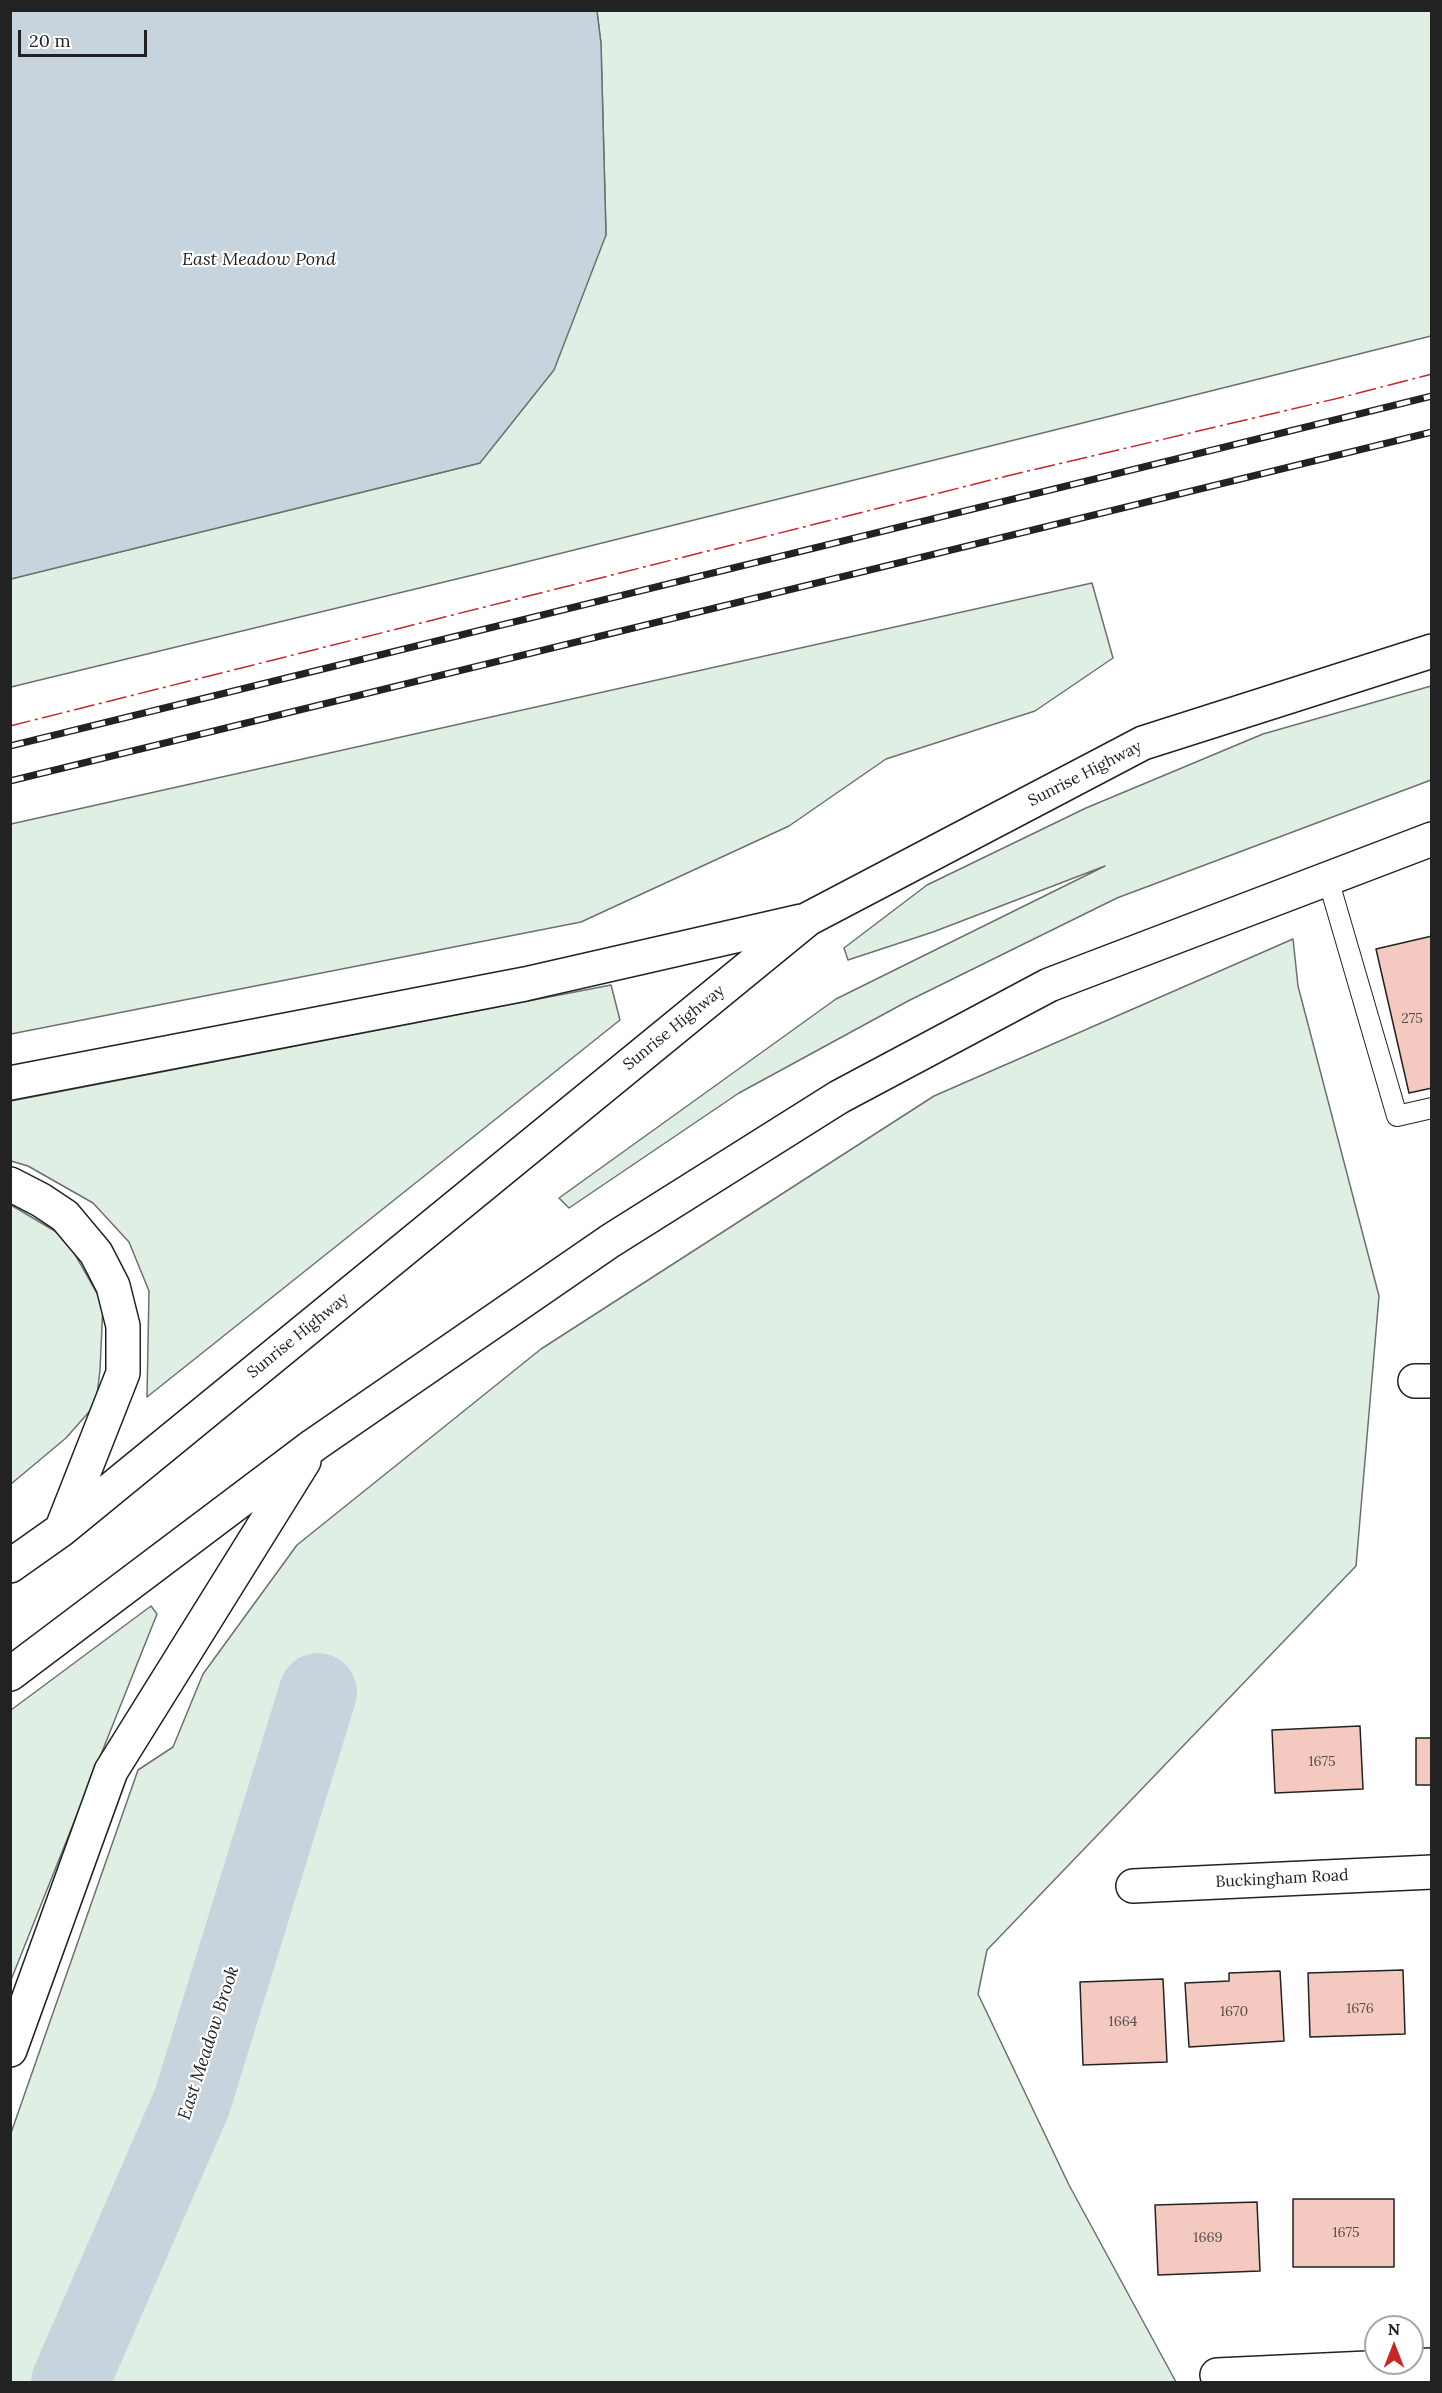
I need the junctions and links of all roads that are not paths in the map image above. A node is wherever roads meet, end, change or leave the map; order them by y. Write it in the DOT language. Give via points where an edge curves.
graph roads {
  1 [pos="1431,651"];
  2 [pos="1431,839"];
  3 [pos="1328,879"];
  4 [pos="808,919"];
  5 [pos="10,1083"];
  6 [pos="1431,1108"];
  7 [pos="10,1184"];
  8 [pos="314,1445"];
  9 [pos="61,1530"];
  10 [pos="10,1566"];
  11 [pos="10,1674"];
  12 [pos="1431,1872"];
  13 [pos="1133,1886"];
  14 [pos="10,2050"];
  15 [pos="1431,2365"];
  16 [pos="1217,2375"];
  1 -- 4 [label="main road, Sunrise Highway" via="1143,743"];
  2 -- 3 [label="main road"];
  3 -- 6 [label="lane" via="1397,1116"];
  3 -- 8 [label="main road" via="1049,985 839,1097 610,1241"];
  4 -- 5 [label="main road" via="525,984"];
  4 -- 9 [label="main road, Sunrise Highway"];
  7 -- 9 [label="main road" via="65,1216 96,1253 113,1286 123,1326 123,1373"];
  8 -- 11 [label="main road"];
  8 -- 14 [label="main road" via="111,1771"];
  9 -- 10 [label="main road, Sunrise Highway"];
  12 -- 13 [label="main road, Buckingham Road"];
  15 -- 16 [label="main road"];
}
